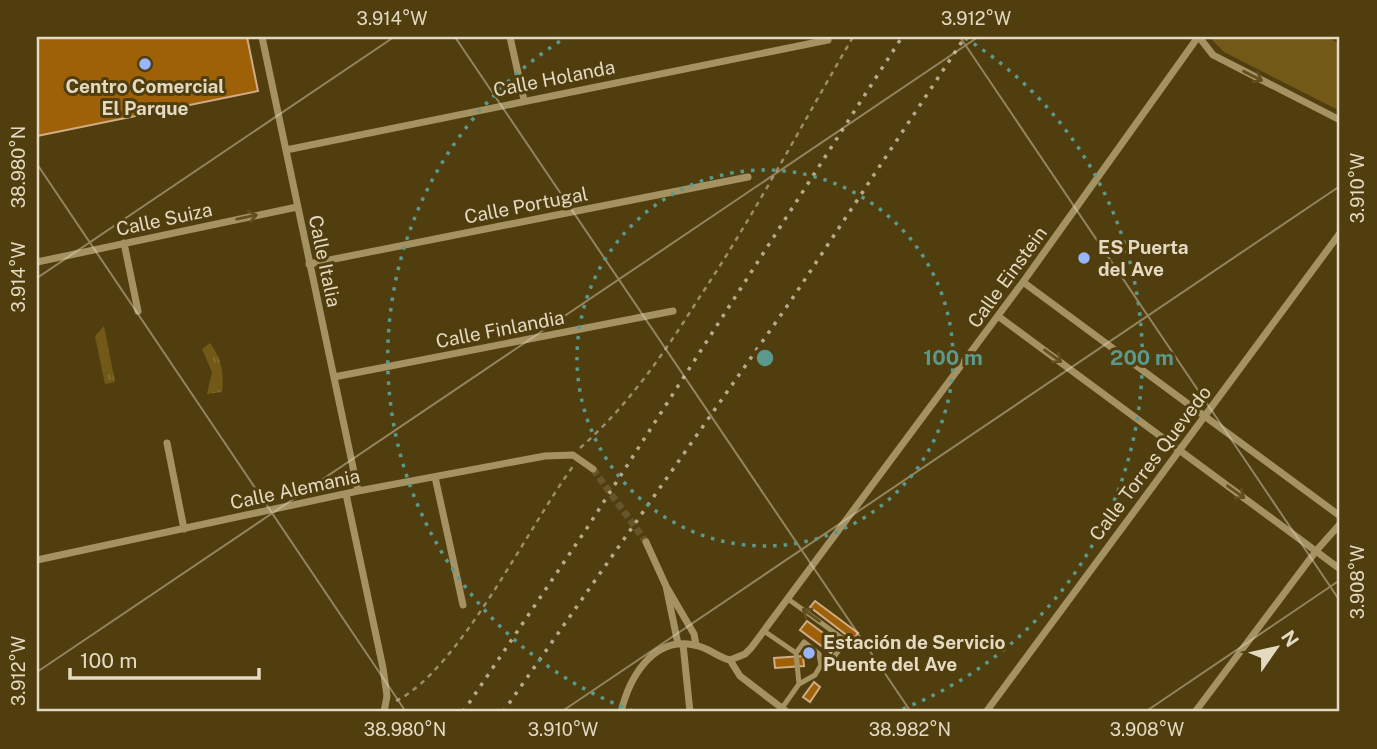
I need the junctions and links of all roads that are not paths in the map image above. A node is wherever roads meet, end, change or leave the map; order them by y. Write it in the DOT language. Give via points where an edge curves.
graph roads {
  1 [pos="262,37"];
  2 [pos="510,37"];
  3 [pos="1198,37"];
  4 [pos="828,40"];
  5 [pos="524,100"];
  6 [pos="1340,120"];
  7 [pos="286,149"];
  8 [pos="748,177"];
  9 [pos="297,207"];
  10 [pos="1340,233"];
  11 [pos="124,243"];
  12 [pos="37,261"];
  13 [pos="309,264"];
  14 [pos="1023,282"];
  15 [pos="138,311"];
  16 [pos="673,311"];
  17 [pos="998,316"];
  18 [pos="334,377"];
  19 [pos="1206,415"];
  20 [pos="167,443"];
  21 [pos="1179,450"];
  22 [pos="593,469"];
  23 [pos="435,477"];
  24 [pos="358,491"];
  25 [pos="346,494"];
  26 [pos="1340,516"];
  27 [pos="1340,524"];
  28 [pos="184,529"];
  29 [pos="646,542"];
  30 [pos="1316,551"];
  31 [pos="37,560"];
  32 [pos="1340,569"];
  33 [pos="666,586"];
  34 [pos="788,599"];
  35 [pos="463,605"];
  36 [pos="764,631"];
  37 [pos="681,644"];
  38 [pos="696,645"];
  39 [pos="796,653"];
  40 [pos="730,660"];
  41 [pos="821,665"];
  42 [pos="799,684"];
  43 [pos="385,709"];
  44 [pos="784,710"];
  45 [pos="621,712"];
  46 [pos="690,712"];
  47 [pos="986,712"];
  48 [pos="1195,712"];
  1 -- 7 [label="street, Calle Italia"];
  2 -- 5 [label="street"];
  3 -- 6 [label="street, one-way" via="1213,55"];
  3 -- 14 [label="street, Calle Einstein"];
  4 -- 5 [label="street, Calle Holanda"];
  5 -- 7 [label="street, Calle Holanda"];
  7 -- 9 [label="street, Calle Italia"];
  8 -- 13 [label="street, Calle Portugal"];
  11 -- 9 [label="street, Calle Suiza, one-way"];
  9 -- 13 [label="street, Calle Italia"];
  10 -- 19 [label="street, Calle Torres Quevedo"];
  11 -- 12 [label="street, Calle Suiza"];
  11 -- 15 [label="street"];
  13 -- 18 [label="street, Calle Italia"];
  14 -- 17 [label="street, Calle Einstein"];
  14 -- 19 [label="street"];
  16 -- 18 [label="street, Calle Finlandia"];
  17 -- 21 [label="street, one-way"];
  17 -- 34 [label="street, Calle Einstein"];
  18 -- 24 [label="street, Calle Italia"];
  19 -- 21 [label="street, Calle Torres Quevedo"];
  19 -- 26 [label="street"];
  20 -- 28 [label="street"];
  21 -- 30 [label="street, one-way"];
  21 -- 47 [label="street, Calle Torres Quevedo"];
  22 -- 23 [label="street, Calle Alemania" via="576,457 561,454"];
  23 -- 24 [label="street, Calle Alemania"];
  23 -- 35 [label="street"];
  24 -- 25 [label="street, Calle Alemania"];
  25 -- 28 [label="street, Calle Alemania"];
  25 -- 43 [label="street" via="383,668"];
  27 -- 30 [label="street"];
  28 -- 31 [label="street, Calle Alemania"];
  29 -- 33 [label="street"];
  30 -- 32 [label="street"];
  30 -- 48 [label="street"];
  33 -- 37 [label="street"];
  33 -- 38 [label="street"];
  34 -- 36 [label="street, Calle Einstein"];
  41 -- 34 [label="lane, one-way" via="844,645 842,638"];
  36 -- 39 [label="lane"];
  36 -- 40 [label="street, Calle Einstein" via="744,654"];
  37 -- 38 [label="street"];
  37 -- 45 [label="street" via="644,662 627,688"];
  37 -- 46 [label="street"];
  38 -- 40 [label="street"];
  39 -- 41 [label="lane" via="804,642 819,654"];
  39 -- 42 [label="lane"];
  40 -- 44 [label="street" via="740,676"];
  41 -- 42 [label="lane"];
  42 -- 44 [label="lane"];
}
